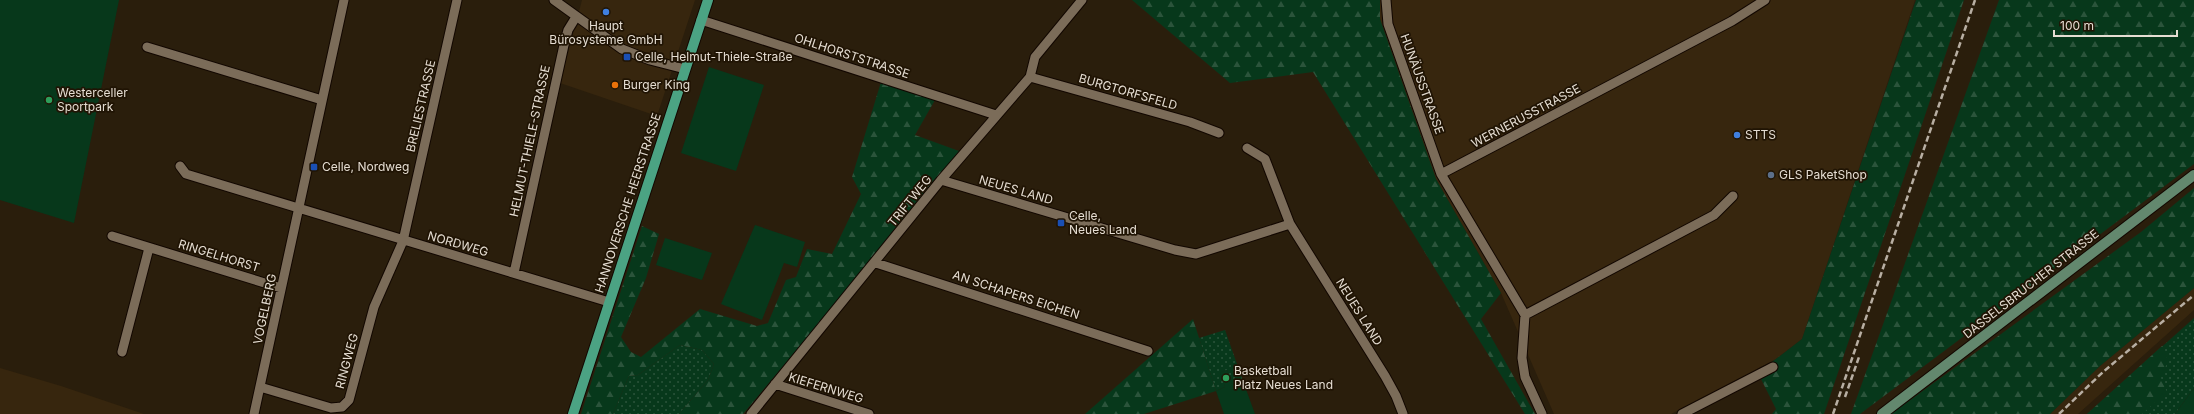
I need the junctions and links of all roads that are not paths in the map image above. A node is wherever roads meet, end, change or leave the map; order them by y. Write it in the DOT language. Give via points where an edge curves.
graph roads {
  1 [pos="344,0"];
  2 [pos="457,0"];
  3 [pos="554,0"];
  4 [pos="708,0"];
  5 [pos="1082,0"];
  6 [pos="1386,0"];
  7 [pos="1765,0"];
  8 [pos="576,18"];
  9 [pos="701,20"];
  10 [pos="147,47"];
  11 [pos="685,70"];
  12 [pos="1030,77"];
  13 [pos="322,100"];
  14 [pos="996,115"];
  15 [pos="1219,133"];
  16 [pos="1246,148"];
  17 [pos="180,166"];
  18 [pos="1441,174"];
  19 [pos="2194,175"];
  20 [pos="941,180"];
  21 [pos="1733,196"];
  22 [pos="299,209"];
  23 [pos="1290,224"];
  24 [pos="112,236"];
  25 [pos="403,241"];
  26 [pos="149,248"];
  27 [pos="876,263"];
  28 [pos="514,273"];
  29 [pos="281,288"];
  30 [pos="609,302"];
  31 [pos="1525,315"];
  32 [pos="1148,351"];
  33 [pos="122,352"];
  34 [pos="1773,367"];
  35 [pos="775,384"];
  36 [pos="260,387"];
  37 [pos="254,414"];
  38 [pos="573,414"];
  39 [pos="751,414"];
  40 [pos="869,414"];
  41 [pos="1403,414"];
  42 [pos="1542,414"];
  43 [pos="1682,414"];
  44 [pos="1882,414"];
  1 -- 13 [label="street, VOGELBERG"];
  2 -- 25 [label="street, BRELIESTRASSE"];
  3 -- 8 [label="street"];
  4 -- 9 [label="main road, HANNOVERSCHE HEERSTRASSE"];
  5 -- 12 [label="street, TRIFTWEG" via="1035,57"];
  6 -- 18 [label="street, HUNÄUSSTRASSE" via="1388,24"];
  7 -- 18 [label="street, WERNERUSSTRASSE" via="1732,21"];
  8 -- 11 [label="street" via="622,49"];
  8 -- 28 [label="street, HELMUT-THIELE-STRASSE" via="568,30 564,45"];
  9 -- 11 [label="main road, HANNOVERSCHE HEERSTRASSE"];
  9 -- 14 [label="street, OHLHORSTSTRASSE"];
  10 -- 13 [label="street"];
  11 -- 30 [label="main road, HANNOVERSCHE HEERSTRASSE"];
  12 -- 14 [label="street, TRIFTWEG"];
  12 -- 15 [label="street, BURGTORFSFELD" via="1190,122"];
  13 -- 22 [label="street, VOGELBERG"];
  14 -- 20 [label="street, TRIFTWEG"];
  16 -- 23 [label="street, NEUES LAND" via="1265,159"];
  17 -- 22 [label="street" via="186,174"];
  18 -- 31 [label="street"];
  19 -- 44 [label="street, DASSELSBRUCHER STRASSE"];
  20 -- 23 [label="street, NEUES LAND" via="1175,250 1196,254"];
  20 -- 27 [label="street, TRIFTWEG"];
  21 -- 31 [label="street" via="1714,215"];
  22 -- 25 [label="street, NORDWEG"];
  22 -- 29 [label="street, VOGELBERG"];
  23 -- 41 [label="street, NEUES LAND" via="1389,383"];
  24 -- 26 [label="street, RINGELHORST"];
  25 -- 28 [label="street, NORDWEG"];
  25 -- 36 [label="street, RINGWEG" via="374,307 349,400 342,407 331,408"];
  26 -- 29 [label="street, RINGELHORST"];
  26 -- 33 [label="street"];
  27 -- 32 [label="street, AN SCHAPERS EICHEN"];
  27 -- 35 [label="street, TRIFTWEG"];
  28 -- 30 [label="street, NORDWEG"];
  29 -- 36 [label="street, VOGELBERG"];
  30 -- 38 [label="main road, HANNOVERSCHE HEERSTRASSE"];
  31 -- 42 [label="street" via="1522,358 1525,378"];
  34 -- 43 [label="street"];
  35 -- 39 [label="street, TRIFTWEG"];
  35 -- 40 [label="street, KIEFERNWEG"];
  36 -- 37 [label="street, VOGELBERG"];
}
